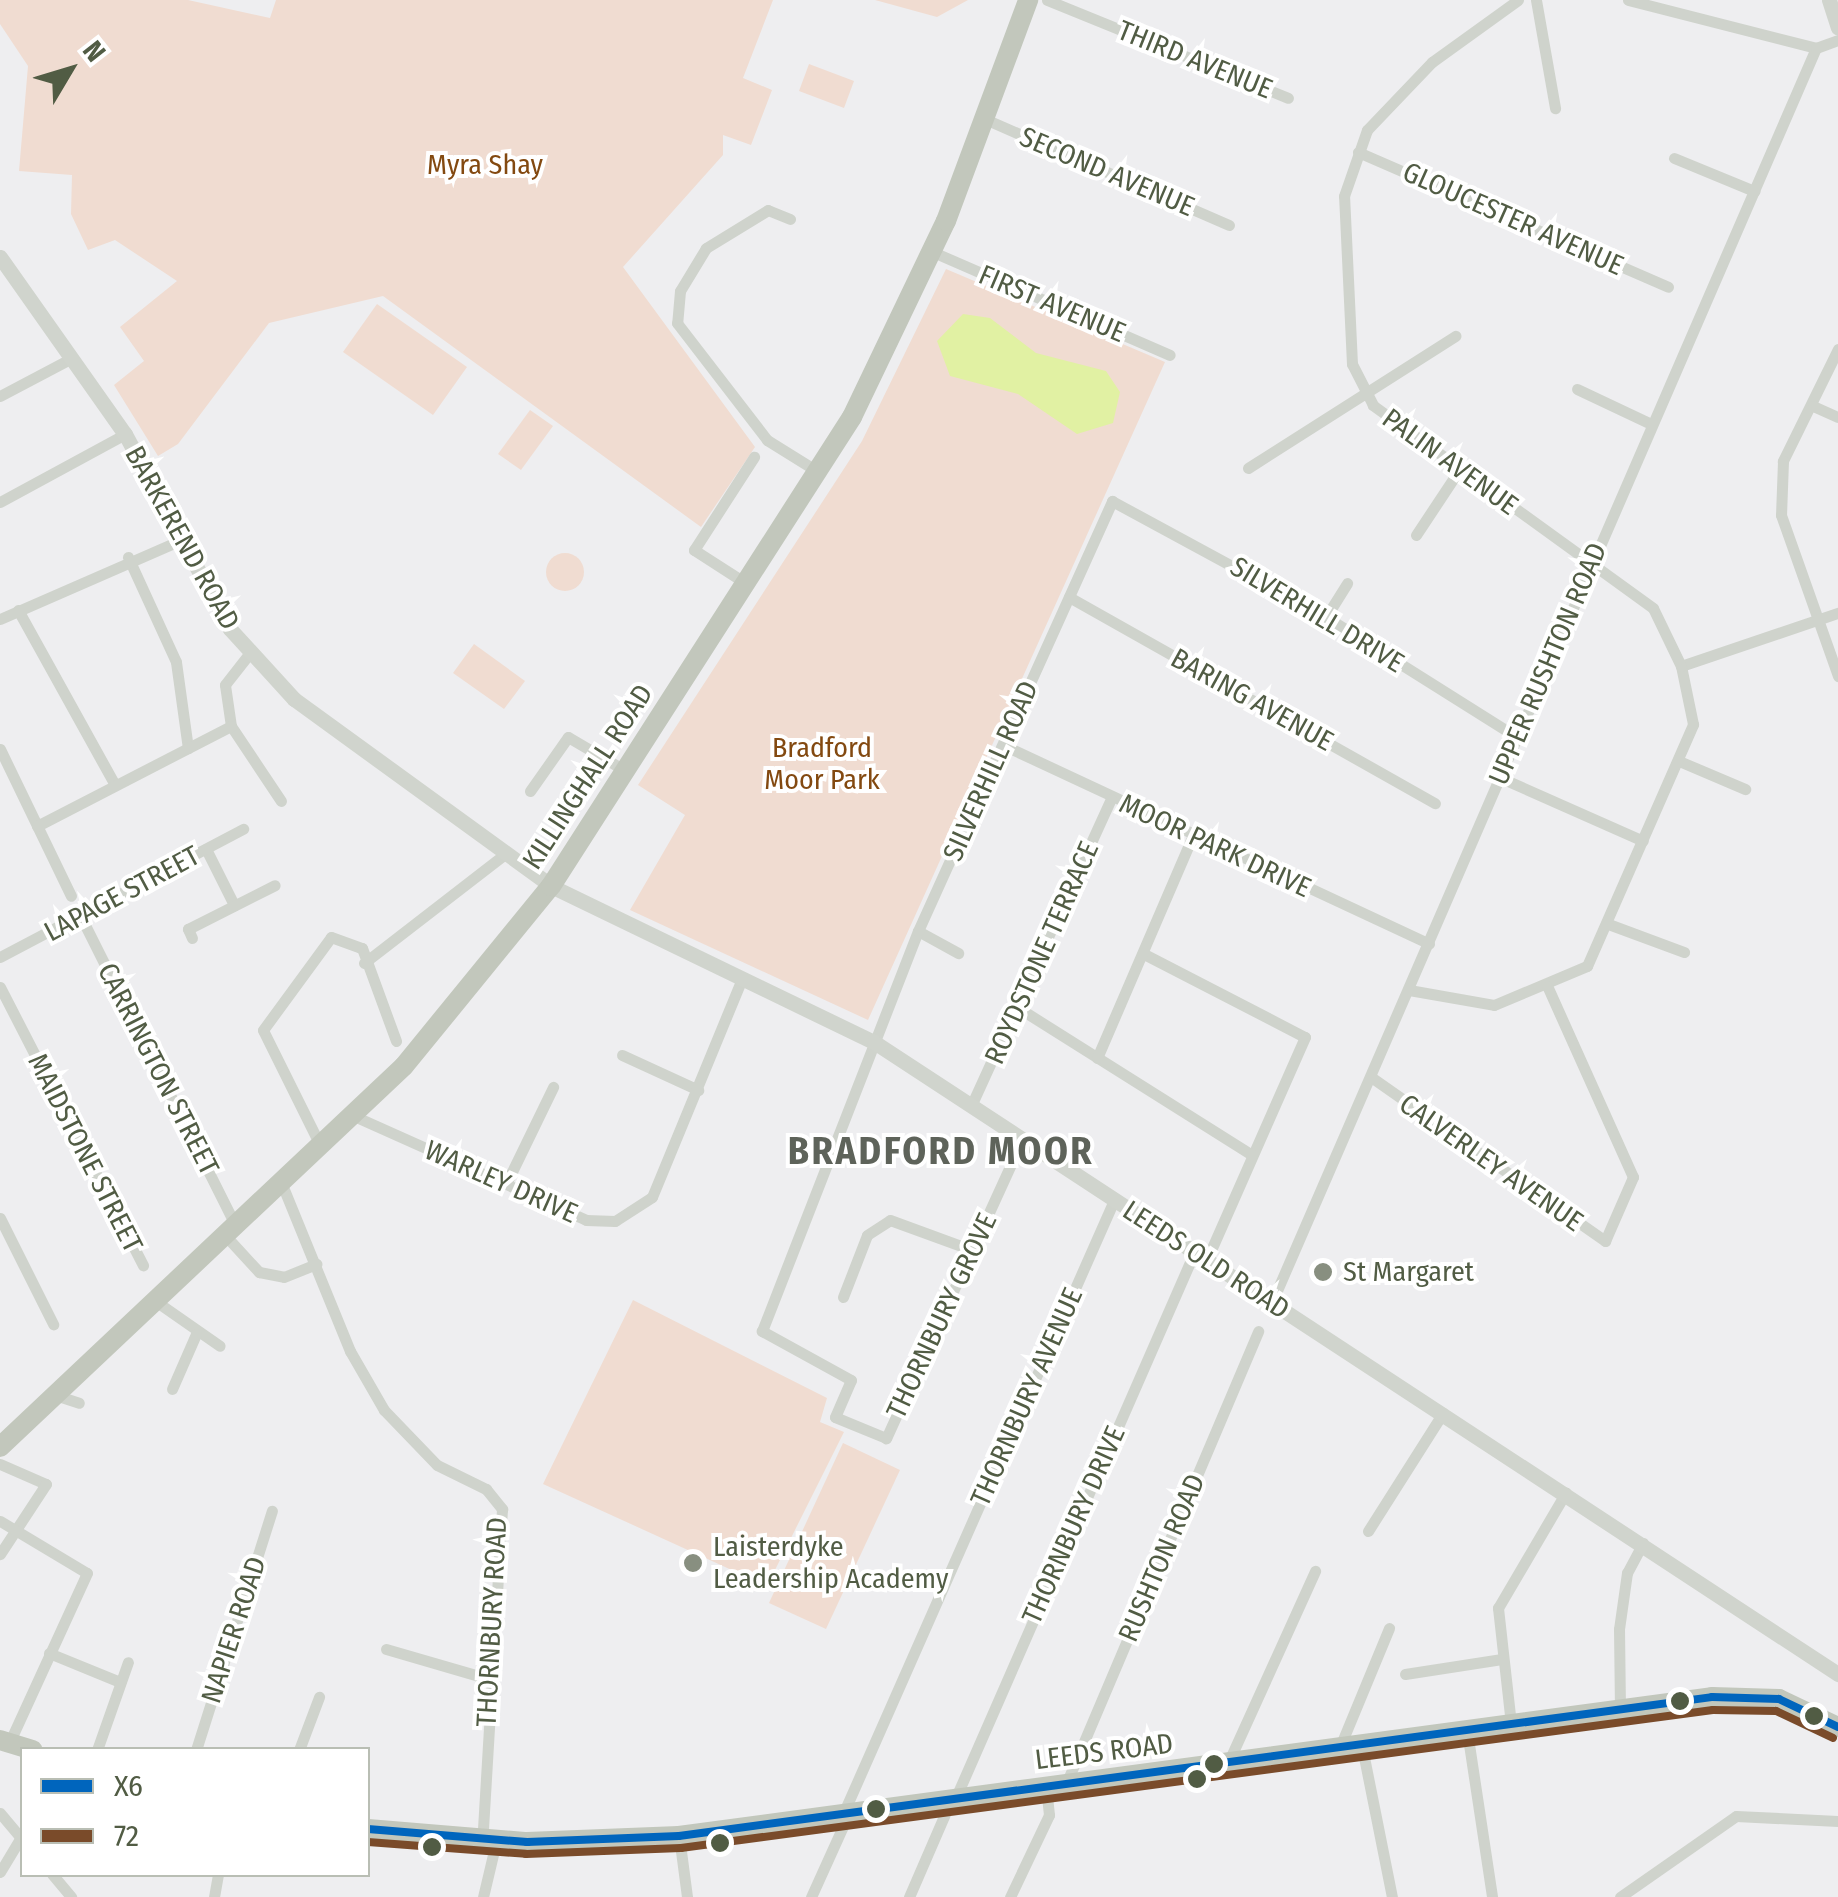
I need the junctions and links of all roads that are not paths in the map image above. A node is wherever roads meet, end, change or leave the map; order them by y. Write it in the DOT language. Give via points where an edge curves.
graph roads {
  1 [pos="1028,0"];
  2 [pos="1046,0"];
  3 [pos="1518,0"];
  4 [pos="1536,0"];
  5 [pos="1628,0"];
  6 [pos="1829,0"];
  7 [pos="1658,3"];
  8 [pos="1838,28"];
  9 [pos="1838,40"];
  10 [pos="1816,48"];
  11 [pos="1288,98"];
  12 [pos="1555,108"];
  13 [pos="985,119"];
  14 [pos="1358,152"];
  15 [pos="1674,158"];
  16 [pos="1754,191"];
  17 [pos="790,219"];
  18 [pos="1229,224"];
  19 [pos="932,252"];
  20 [pos="0,257"];
  21 [pos="5,276"];
  22 [pos="1668,287"];
  23 [pos="1455,336"];
  24 [pos="1838,349"];
  25 [pos="1170,355"];
  26 [pos="72,358"];
  27 [pos="1577,388"];
  28 [pos="1365,390"];
  29 [pos="0,396"];
  30 [pos="1813,406"];
  31 [pos="1838,416"];
  32 [pos="1652,424"];
  33 [pos="125,434"];
  34 [pos="754,457"];
  35 [pos="1248,468"];
  36 [pos="1459,470"];
  37 [pos="820,473"];
  38 [pos="1112,501"];
  39 [pos="0,502"];
  40 [pos="1416,534"];
  41 [pos="183,539"];
  42 [pos="128,557"];
  43 [pos="1592,567"];
  44 [pos="1348,582"];
  45 [pos="747,584"];
  46 [pos="1069,596"];
  47 [pos="18,610"];
  48 [pos="1838,613"];
  49 [pos="1326,617"];
  50 [pos="0,619"];
  51 [pos="1820,619"];
  52 [pos="249,654"];
  53 [pos="1681,666"];
  54 [pos="1838,676"];
  55 [pos="231,726"];
  56 [pos="1518,738"];
  57 [pos="1003,745"];
  58 [pos="188,748"];
  59 [pos="0,749"];
  60 [pos="1679,760"];
  61 [pos="626,771"];
  62 [pos="1501,778"];
  63 [pos="115,785"];
  64 [pos="1745,789"];
  65 [pos="530,792"];
  66 [pos="1112,799"];
  67 [pos="281,801"];
  68 [pos="1434,803"];
  69 [pos="37,826"];
  70 [pos="243,830"];
  71 [pos="1193,835"];
  72 [pos="1643,840"];
  73 [pos="206,849"];
  74 [pos="506,854"];
  75 [pos="275,885"];
  76 [pos="551,886"];
  77 [pos="71,896"];
  78 [pos="234,905"];
  79 [pos="80,915"];
  80 [pos="1611,926"];
  81 [pos="918,931"];
  82 [pos="192,938"];
  83 [pos="1429,944"];
  84 [pos="1684,952"];
  85 [pos="958,953"];
  86 [pos="1144,954"];
  87 [pos="0,958"];
  88 [pos="364,964"];
  89 [pos="741,982"];
  90 [pos="1546,986"];
  91 [pos="0,987"];
  92 [pos="1408,990"];
  93 [pos="1018,1007"];
  94 [pos="396,1041"];
  95 [pos="874,1042"];
  96 [pos="622,1055"];
  97 [pos="1097,1058"];
  98 [pos="1370,1077"];
  99 [pos="553,1087"];
  100 [pos="698,1090"];
  101 [pos="971,1106"];
  102 [pos="354,1116"];
  103 [pos="1022,1140"];
  104 [pos="320,1146"];
  105 [pos="1252,1155"];
  106 [pos="280,1182"];
  107 [pos="506,1184"];
  108 [pos="1114,1200"];
  109 [pos="0,1218"];
  110 [pos="230,1229"];
  111 [pos="972,1250"];
  112 [pos="1200,1257"];
  113 [pos="317,1264"];
  114 [pos="143,1265"];
  115 [pos="843,1297"];
  116 [pos="153,1299"];
  117 [pos="1272,1302"];
  118 [pos="53,1324"];
  119 [pos="1258,1331"];
  120 [pos="196,1334"];
  121 [pos="220,1346"];
  122 [pos="172,1389"];
  123 [pos="54,1395"];
  124 [pos="80,1403"];
  125 [pos="1443,1413"];
  126 [pos="886,1438"];
  127 [pos="1,1447"];
  128 [pos="1566,1492"];
  129 [pos="272,1510"];
  130 [pos="0,1521"];
  131 [pos="16,1530"];
  132 [pos="1368,1531"];
  133 [pos="1643,1543"];
  134 [pos="0,1554"];
  135 [pos="1315,1571"];
  136 [pos="1388,1628"];
  137 [pos="386,1649"];
  138 [pos="49,1653"];
  139 [pos="1502,1659"];
  140 [pos="128,1662"];
  141 [pos="1405,1674"];
  142 [pos="1838,1674"];
  143 [pos="489,1680"];
  144 [pos="120,1682"];
  145 [pos="319,1697"];
  146 [pos="1620,1710"];
  147 [pos="1512,1724"];
  148 [pos="1838,1727"];
  149 [pos="1467,1731"];
  150 [pos="5,1741"];
  151 [pos="98,1747"];
  152 [pos="197,1747"];
  153 [pos="300,1747"];
  154 [pos="1362,1747"];
  155 [pos="1339,1749"];
  156 [pos="1228,1765"];
  157 [pos="1056,1785"];
  158 [pos="954,1798"];
  159 [pos="0,1813"];
  160 [pos="846,1814"];
  161 [pos="1838,1821"];
  162 [pos="370,1829"];
  163 [pos="20,1836"];
  164 [pos="679,1836"];
  165 [pos="20,1841"];
  166 [pos="489,1841"];
  167 [pos="0,1872"];
  168 [pos="54,1877"];
  169 [pos="71,1897"];
  170 [pos="484,1897"];
  171 [pos="686,1897"];
  172 [pos="811,1897"];
  173 [pos="909,1897"];
  174 [pos="1010,1897"];
  175 [pos="1392,1897"];
  176 [pos="1492,1897"];
  177 [pos="1620,1897"];
  1 -- 13 [label="highway, KILLINGHALL ROAD"];
  2 -- 11 [label="street, THIRD AVENUE"];
  3 -- 14 [label="street" via="1432,62"];
  4 -- 12 [label="street"];
  5 -- 7 [label="street"];
  6 -- 8 [label="main road"];
  7 -- 10 [label="street"];
  9 -- 10 [label="street"];
  10 -- 16 [label="street, UPPER RUSHTON ROAD"];
  13 -- 18 [label="street, SECOND AVENUE"];
  13 -- 19 [label="highway, KILLINGHALL ROAD"];
  14 -- 22 [label="street, GLOUCESTER AVENUE"];
  14 -- 28 [label="street, PALIN AVENUE" via="1344,196 1348,330"];
  15 -- 16 [label="street"];
  16 -- 32 [label="street, UPPER RUSHTON ROAD"];
  17 -- 37 [label="street" via="768,210 706,248 680,290 677,323 766,440"];
  19 -- 25 [label="street, FIRST AVENUE"];
  19 -- 37 [label="highway, KILLINGHALL ROAD"];
  20 -- 21 [label="main road, BARKEREND ROAD"];
  21 -- 26 [label="main road, BARKEREND ROAD"];
  23 -- 28 [label="street"];
  24 -- 30 [label="street"];
  26 -- 29 [label="street"];
  26 -- 33 [label="main road, BARKEREND ROAD"];
  27 -- 32 [label="street"];
  28 -- 35 [label="street"];
  28 -- 36 [label="street, PALIN AVENUE"];
  30 -- 31 [label="street"];
  30 -- 51 [label="street" via="1783,461 1781,515"];
  32 -- 43 [label="street, UPPER RUSHTON ROAD"];
  33 -- 39 [label="street"];
  33 -- 41 [label="main road, BARKEREND ROAD"];
  34 -- 45 [label="street" via="694,550"];
  36 -- 40 [label="street"];
  36 -- 43 [label="street, PALIN AVENUE"];
  37 -- 45 [label="highway, KILLINGHALL ROAD"];
  38 -- 46 [label="street, SILVERHILL ROAD"];
  38 -- 49 [label="street, SILVERHILL DRIVE"];
  41 -- 42 [label="street"];
  41 -- 52 [label="main road, BARKEREND ROAD"];
  42 -- 47 [label="street"];
  42 -- 58 [label="street" via="176,662"];
  43 -- 53 [label="street, PALIN AVENUE" via="1653,608"];
  43 -- 56 [label="street, UPPER RUSHTON ROAD"];
  44 -- 49 [label="street"];
  45 -- 61 [label="highway, KILLINGHALL ROAD"];
  46 -- 57 [label="street, SILVERHILL ROAD"];
  46 -- 68 [label="street, BARING AVENUE"];
  47 -- 50 [label="street"];
  47 -- 63 [label="street"];
  48 -- 51 [label="street"];
  49 -- 56 [label="street, SILVERHILL DRIVE"];
  51 -- 53 [label="street"];
  51 -- 54 [label="street"];
  52 -- 55 [label="street" via="225,685"];
  52 -- 74 [label="main road, BARKEREND ROAD" via="294,699"];
  53 -- 60 [label="street, PALIN AVENUE" via="1693,708"];
  55 -- 58 [label="street"];
  55 -- 67 [label="street"];
  56 -- 62 [label="street, UPPER RUSHTON ROAD"];
  57 -- 66 [label="street, MOOR PARK DRIVE"];
  57 -- 81 [label="street, SILVERHILL ROAD"];
  58 -- 63 [label="street"];
  59 -- 69 [label="street"];
  60 -- 64 [label="street"];
  60 -- 72 [label="street, PALIN AVENUE"];
  61 -- 65 [label="street" via="568,737"];
  61 -- 76 [label="highway, KILLINGHALL ROAD"];
  62 -- 72 [label="street"];
  62 -- 83 [label="street, UPPER RUSHTON ROAD"];
  63 -- 69 [label="street"];
  66 -- 71 [label="street, MOOR PARK DRIVE"];
  66 -- 93 [label="street, ROYDSTONE TERRACE"];
  69 -- 77 [label="street"];
  70 -- 73 [label="street, LAPAGE STREET"];
  71 -- 83 [label="street, MOOR PARK DRIVE"];
  71 -- 86 [label="street"];
  72 -- 80 [label="street, PALIN AVENUE"];
  73 -- 78 [label="street"];
  73 -- 79 [label="street, LAPAGE STREET"];
  74 -- 76 [label="main road, BARKEREND ROAD"];
  74 -- 88 [label="street"];
  75 -- 78 [label="street"];
  76 -- 89 [label="main road, LEEDS OLD ROAD"];
  76 -- 102 [label="highway, KILLINGHALL ROAD" via="468,997"];
  78 -- 82 [label="street" via="188,928"];
  79 -- 87 [label="street, LAPAGE STREET"];
  79 -- 110 [label="street, CARRINGTON STREET"];
  80 -- 84 [label="street"];
  80 -- 90 [label="street, PALIN AVENUE" via="1588,966"];
  81 -- 85 [label="street"];
  81 -- 95 [label="street, SILVERHILL ROAD"];
  83 -- 92 [label="street, UPPER RUSHTON ROAD"];
  86 -- 97 [label="street"];
  86 -- 105 [label="street, THORNBURY DRIVE" via="1305,1037"];
  88 -- 94 [label="street"];
  88 -- 104 [label="street" via="362,948 331,936 263,1030"];
  89 -- 95 [label="main road, LEEDS OLD ROAD"];
  89 -- 100 [label="street, WARLEY DRIVE"];
  90 -- 92 [label="street, PALIN AVENUE" via="1494,1005"];
  90 -- 98 [label="street, CALVERLEY AVENUE" via="1633,1176 1613,1236 1592,1234"];
  91 -- 114 [label="street, MAIDSTONE STREET"];
  92 -- 98 [label="street, UPPER RUSHTON ROAD"];
  93 -- 97 [label="street"];
  93 -- 101 [label="street, ROYDSTONE TERRACE"];
  95 -- 101 [label="main road, LEEDS OLD ROAD"];
  95 -- 126 [label="street, SILVERHILL ROAD" via="762,1332 851,1380 835,1417"];
  96 -- 100 [label="street"];
  97 -- 105 [label="street"];
  98 -- 117 [label="street, UPPER RUSHTON ROAD"];
  99 -- 107 [label="street"];
  100 -- 107 [label="street, WARLEY DRIVE" via="652,1198 631,1216 586,1220"];
  101 -- 103 [label="main road, LEEDS OLD ROAD"];
  102 -- 104 [label="highway, KILLINGHALL ROAD"];
  102 -- 107 [label="street, WARLEY DRIVE"];
  103 -- 108 [label="main road, LEEDS OLD ROAD"];
  103 -- 111 [label="street, THORNBURY GROVE"];
  104 -- 106 [label="highway, KILLINGHALL ROAD"];
  105 -- 112 [label="street, THORNBURY DRIVE"];
  106 -- 110 [label="highway, KILLINGHALL ROAD"];
  106 -- 113 [label="street, THORNBURY ROAD"];
  108 -- 112 [label="main road, LEEDS OLD ROAD"];
  108 -- 160 [label="street, THORNBURY AVENUE"];
  109 -- 118 [label="street"];
  110 -- 113 [label="street, CARRINGTON STREET" via="259,1272 284,1278"];
  110 -- 116 [label="highway, KILLINGHALL ROAD"];
  111 -- 115 [label="street" via="890,1220 867,1235"];
  111 -- 126 [label="street, THORNBURY GROVE"];
  112 -- 117 [label="main road, LEEDS OLD ROAD"];
  112 -- 158 [label="street, THORNBURY DRIVE"];
  113 -- 143 [label="street, THORNBURY ROAD" via="384,1410 436,1465 486,1489 502,1510"];
  116 -- 120 [label="street"];
  116 -- 123 [label="highway, KILLINGHALL ROAD"];
  117 -- 125 [label="main road, LEEDS OLD ROAD"];
  119 -- 157 [label="street, RUSHTON ROAD"];
  120 -- 121 [label="street"];
  120 -- 122 [label="street"];
  123 -- 124 [label="street"];
  123 -- 127 [label="highway, KILLINGHALL ROAD"];
  125 -- 128 [label="main road, LEEDS OLD ROAD"];
  125 -- 132 [label="street"];
  127 -- 131 [label="street" via="46,1484"];
  128 -- 133 [label="main road, LEEDS OLD ROAD"];
  128 -- 139 [label="street" via="1500,1599"];
  129 -- 152 [label="street, NAPIER ROAD"];
  130 -- 131 [label="street"];
  131 -- 134 [label="street"];
  131 -- 138 [label="street" via="86,1572"];
  133 -- 142 [label="main road, LEEDS OLD ROAD"];
  133 -- 146 [label="street" via="1629,1566 1619,1629"];
  135 -- 156 [label="street"];
  136 -- 155 [label="street"];
  137 -- 143 [label="street"];
  138 -- 144 [label="street"];
  138 -- 150 [label="street"];
  139 -- 141 [label="street"];
  139 -- 147 [label="street"];
  140 -- 144 [label="street"];
  143 -- 166 [label="street, THORNBURY ROAD"];
  144 -- 151 [label="street"];
  145 -- 153 [label="street"];
  146 -- 147 [label="highway, LEEDS ROAD"];
  146 -- 148 [label="highway, LEEDS ROAD" via="1760,1696"];
  147 -- 149 [label="highway, LEEDS ROAD"];
  149 -- 154 [label="highway, LEEDS ROAD"];
  149 -- 176 [label="street"];
  154 -- 155 [label="highway, LEEDS ROAD"];
  154 -- 175 [label="street"];
  155 -- 156 [label="highway, LEEDS ROAD"];
  156 -- 157 [label="highway, LEEDS ROAD"];
  157 -- 158 [label="highway, LEEDS ROAD"];
  157 -- 174 [label="street, RUSHTON ROAD"];
  158 -- 160 [label="highway, LEEDS ROAD"];
  158 -- 173 [label="street, THORNBURY DRIVE"];
  159 -- 163 [label="street"];
  160 -- 164 [label="highway, LEEDS ROAD"];
  160 -- 172 [label="street, THORNBURY AVENUE"];
  161 -- 177 [label="street" via="1736,1816"];
  162 -- 166 [label="highway, LEEDS ROAD"];
  164 -- 166 [label="highway, LEEDS ROAD"];
  164 -- 171 [label="street"];
  165 -- 167 [label="street"];
  166 -- 170 [label="street, THORNBURY ROAD"];
  168 -- 169 [label="street"];
}
